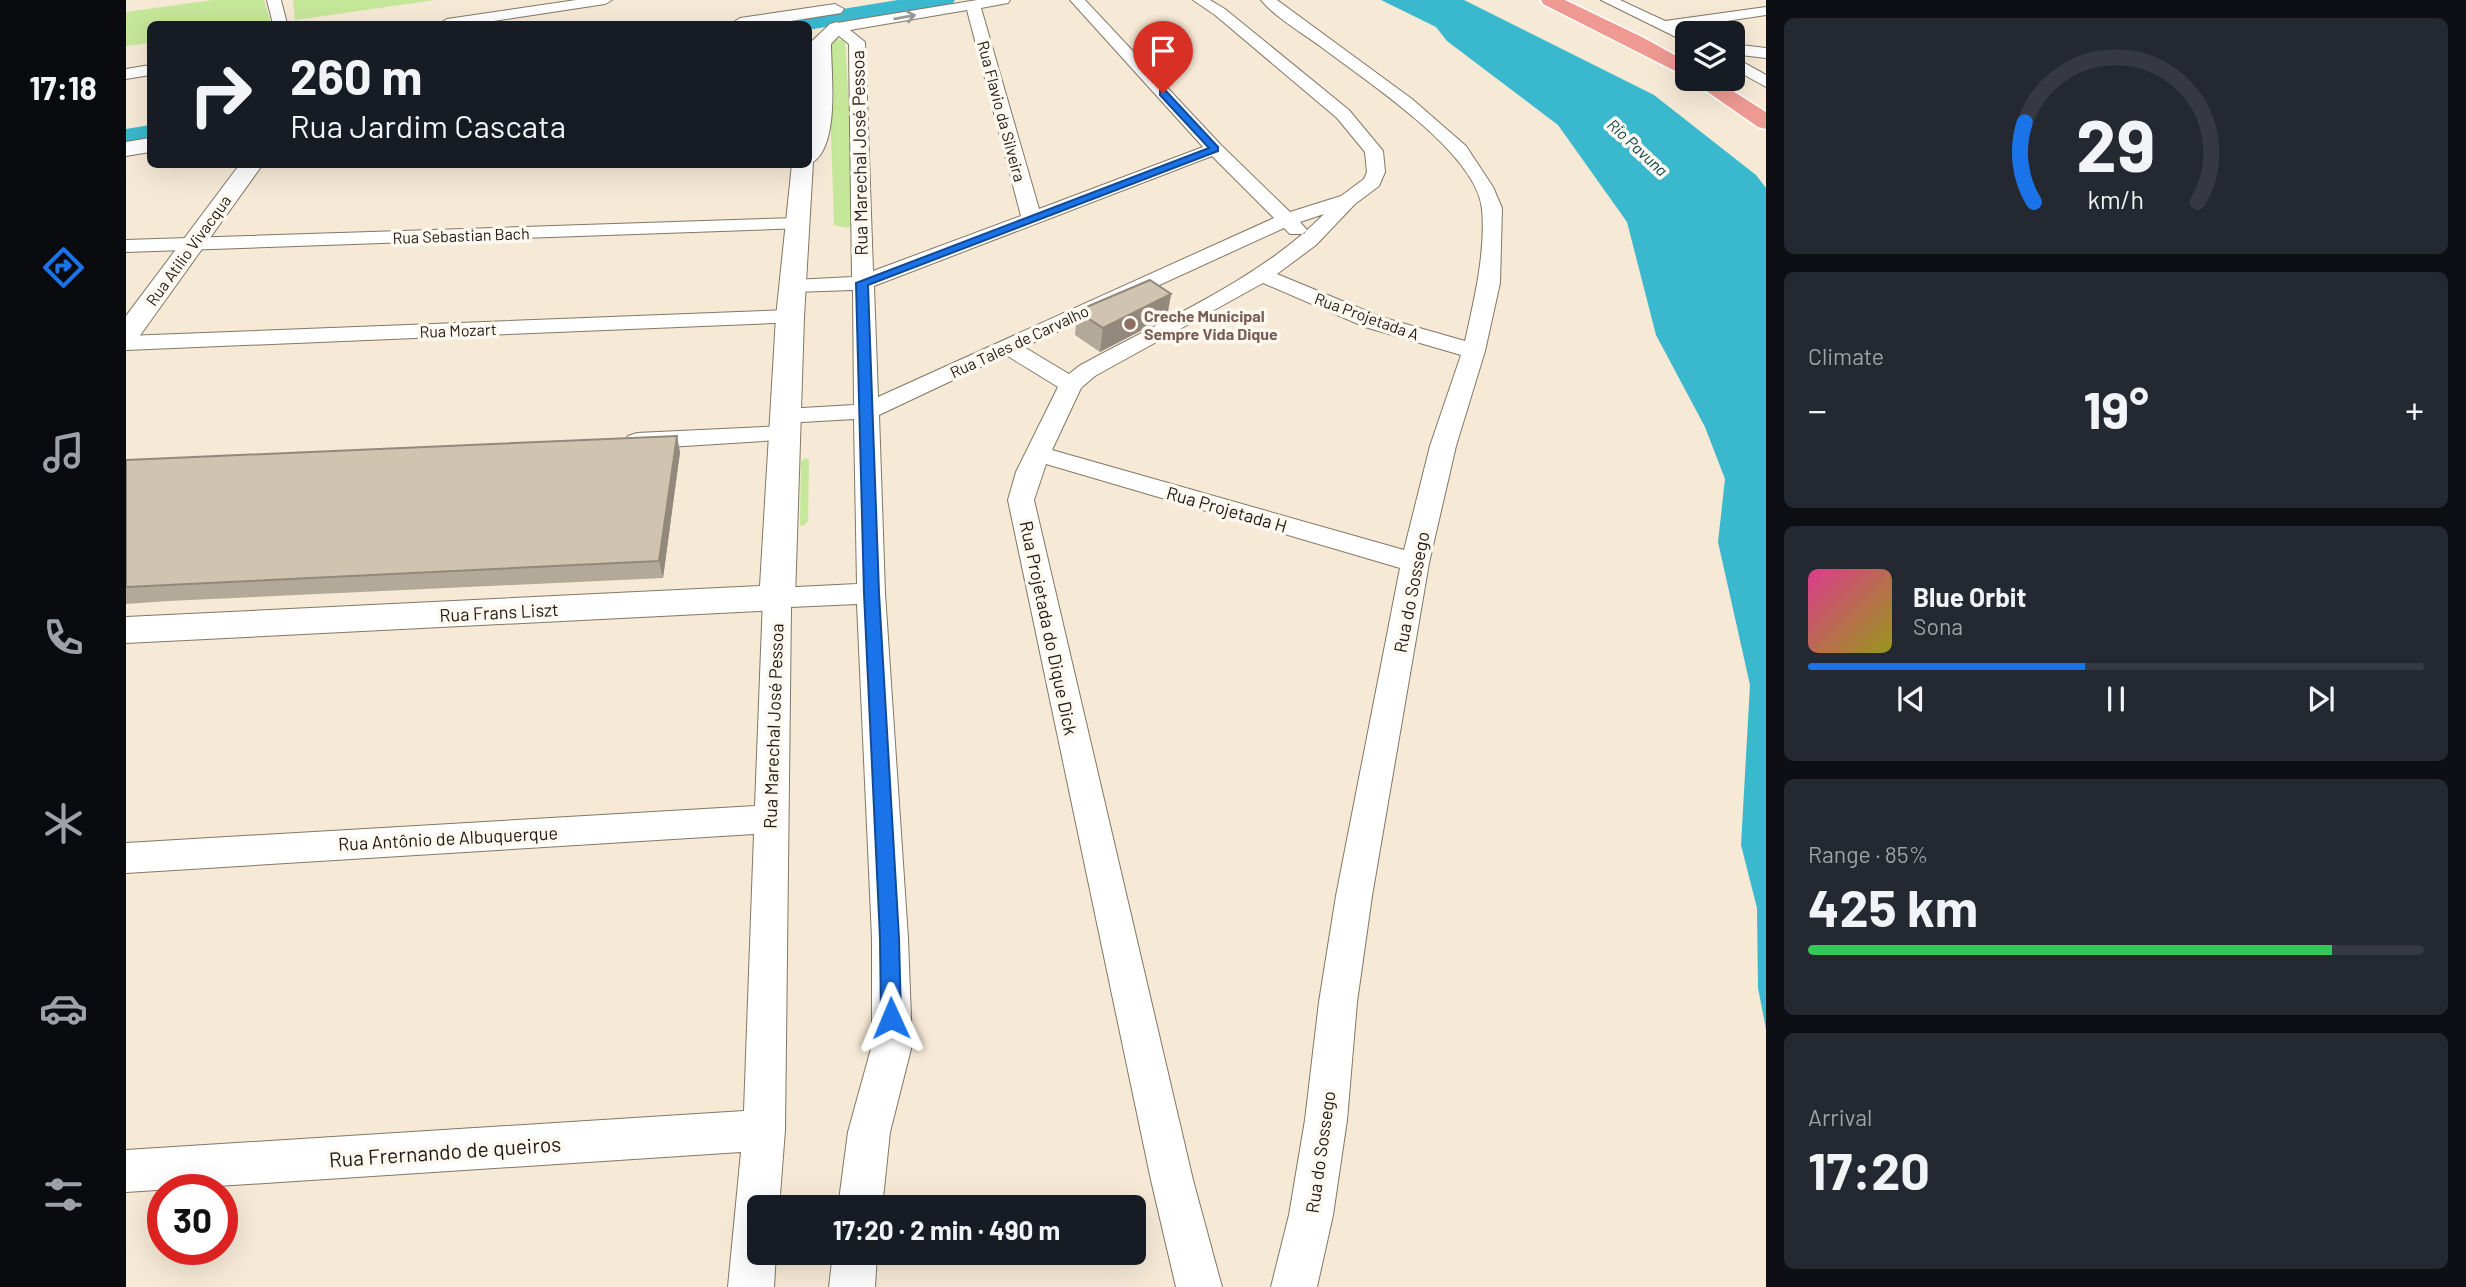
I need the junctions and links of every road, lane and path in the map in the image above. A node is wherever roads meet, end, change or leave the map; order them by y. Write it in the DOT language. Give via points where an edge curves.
graph roads {
  1 [pos="274,0"];
  2 [pos="605,0"];
  3 [pos="1003,0"];
  4 [pos="1077,0"];
  5 [pos="1200,0"];
  6 [pos="1268,0"];
  7 [pos="1550,0"];
  8 [pos="1576,0"];
  9 [pos="1608,0"];
  10 [pos="973,5"];
  11 [pos="1698,6"];
  12 [pos="1766,11"];
  13 [pos="836,12"];
  14 [pos="1722,17"];
  15 [pos="279,21"];
  16 [pos="467,21"];
  17 [pos="764,21"];
  18 [pos="1663,26"];
  19 [pos="812,30"];
  20 [pos="1675,32"];
  21 [pos="1675,49"];
  22 [pos="1745,51"];
  23 [pos="1766,53"];
  24 [pos="1675,64"];
  25 [pos="1745,69"];
  26 [pos="147,70"];
  27 [pos="126,74"];
  28 [pos="1763,79"];
  29 [pos="1718,91"];
  30 [pos="1745,91"];
  31 [pos="1766,105"];
  32 [pos="1766,122"];
  33 [pos="812,126"];
  34 [pos="147,146"];
  35 [pos="126,149"];
  36 [pos="1215,149"];
  37 [pos="249,168"];
  38 [pos="806,168"];
  39 [pos="1348,200"];
  40 [pos="1031,217"];
  41 [pos="1285,220"];
  42 [pos="796,223"];
  43 [pos="1310,242"];
  44 [pos="191,243"];
  45 [pos="126,246"];
  46 [pos="1262,275"];
  47 [pos="862,283"];
  48 [pos="794,286"];
  49 [pos="790,317"];
  50 [pos="126,335"];
  51 [pos="126,344"];
  52 [pos="1008,347"];
  53 [pos="1474,351"];
  54 [pos="1071,386"];
  55 [pos="867,411"];
  56 [pos="785,425"];
  57 [pos="606,442"];
  58 [pos="1039,454"];
  59 [pos="1416,563"];
  60 [pos="871,593"];
  61 [pos="777,598"];
  62 [pos="126,630"];
  63 [pos="770,819"];
  64 [pos="126,858"];
  65 [pos="764,1130"];
  66 [pos="126,1171"];
  67 [pos="862,1195"];
  68 [pos="854,1265"];
  69 [pos="751,1287"];
  70 [pos="852,1287"];
  71 [pos="1199,1287"];
  72 [pos="1294,1287"];
  1 -- 15 [label="street"];
  2 -- 16 [label="street"];
  3 -- 10 [label="street"];
  4 -- 36 [label="street"];
  5 -- 39 [label="street, Rua Projetada do Dique Dick" via="1295,73 1366,139 1374,151 1376,172 1372,182"];
  6 -- 53 [label="street, Rua do Sossego" via="1406,103 1460,150 1484,187 1492,208 1492,243 1489,283"];
  7 -- 24 [label="highway"];
  8 -- 21 [label="highway"];
  9 -- 18 [label="street"];
  13 -- 10 [label="street, one-way"];
  10 -- 40 [label="street, Rua Flavio da Silveira"];
  11 -- 14 [label="street"];
  12 -- 14 [label="street"];
  13 -- 17 [label="street"];
  13 -- 19 [label="street"];
  13 -- 33 [label="street, Rua Marechal José Pessoa" via="821,42"];
  13 -- 47 [label="street, Rua Marechal José Pessoa" via="857,42"];
  14 -- 18 [label="street"];
  18 -- 20 [label="street"];
  22 -- 23 [label="street"];
  25 -- 28 [label="street"];
  26 -- 27 [label="street"];
  29 -- 32 [label="highway"];
  30 -- 31 [label="highway"];
  34 -- 35 [label="street"];
  36 -- 40 [label="street"];
  36 -- 41 [label="street"];
  37 -- 44 [label="street, Rua Atilio Vivacqua"];
  38 -- 42 [label="street, Rua Marechal José Pessoa"];
  39 -- 41 [label="street, Rua Tales de Carvalho"];
  39 -- 43 [label="street, Rua Projetada do Dique Dick"];
  40 -- 47 [label="street"];
  41 -- 43 [label="street"];
  41 -- 52 [label="street, Rua Tales de Carvalho"];
  42 -- 44 [label="street, Rua Sebastian Bach"];
  42 -- 48 [label="street, Rua Marechal José Pessoa"];
  43 -- 46 [label="street, Rua Projetada do Dique Dick"];
  44 -- 45 [label="street, Rua Sebastian Bach"];
  44 -- 50 [label="street, Rua Atilio Vivacqua"];
  46 -- 53 [label="street, Rua Projetada A" via="1373,322"];
  46 -- 54 [label="street, Rua Projetada do Dique Dick" via="1087,371"];
  47 -- 48 [label="street"];
  47 -- 55 [label="street, Rua Marechal José Pessoa"];
  48 -- 49 [label="street, Rua Marechal José Pessoa"];
  49 -- 51 [label="street, Rua Mozart"];
  49 -- 56 [label="street, Rua Marechal José Pessoa"];
  52 -- 54 [label="street"];
  52 -- 55 [label="street, Rua Tales de Carvalho"];
  53 -- 59 [label="street, Rua do Sossego" via="1443,446"];
  54 -- 58 [label="street, Rua Projetada do Dique Dick"];
  55 -- 56 [label="street"];
  55 -- 60 [label="street, Rua Marechal José Pessoa"];
  56 -- 57 [label="street"];
  56 -- 61 [label="street, Rua Marechal José Pessoa"];
  58 -- 59 [label="street, Rua Projetada H"];
  58 -- 71 [label="street, Rua Projetada do Dique Dick" via="1021,500 1030,547"];
  59 -- 72 [label="street, Rua do Sossego" via="1354,896 1326,1120"];
  60 -- 61 [label="street, Rua Frans Liszt"];
  60 -- 67 [label="street, Rua Marechal José Pessoa" via="892,1045 869,1132"];
  61 -- 62 [label="street, Rua Frans Liszt"];
  61 -- 63 [label="street, Rua Marechal José Pessoa"];
  63 -- 64 [label="street, Rua Antônio de Albuquerque"];
  63 -- 65 [label="street, Rua Marechal José Pessoa"];
  65 -- 66 [label="street, Rua Frernando de queiros"];
  65 -- 69 [label="street, Rua Marechal José Pessoa"];
  68 -- 70 [label="street"];
}
